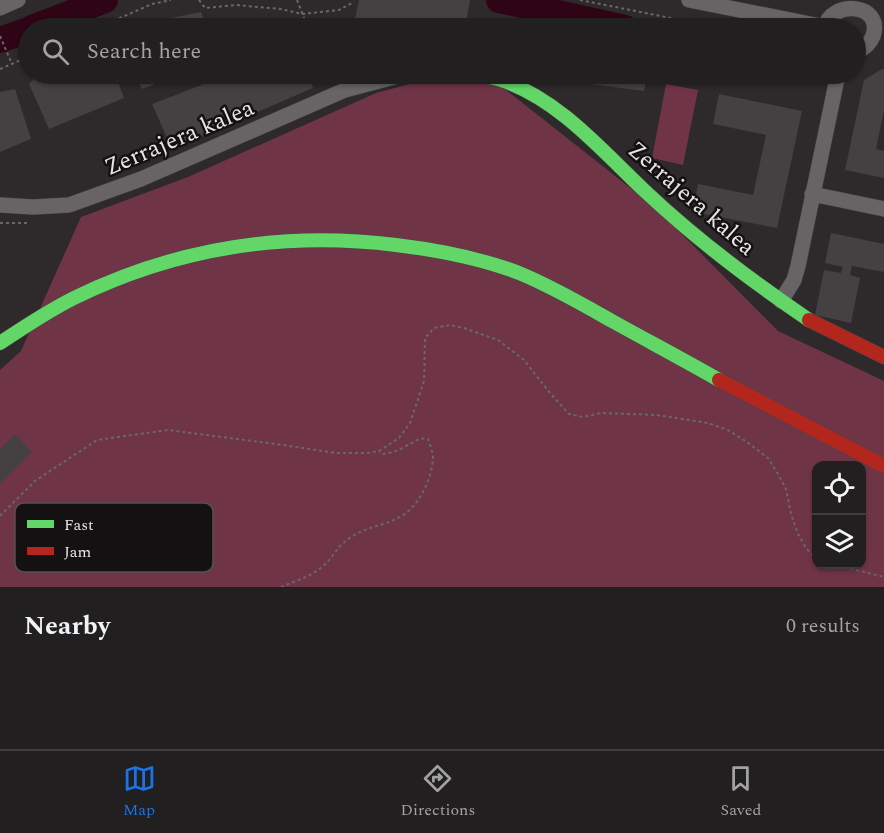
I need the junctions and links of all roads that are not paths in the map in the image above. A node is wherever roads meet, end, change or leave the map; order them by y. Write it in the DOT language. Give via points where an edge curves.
graph roads {
  1 [pos="18,0"];
  2 [pos="689,0"];
  3 [pos="841,2"];
  4 [pos="0,8"];
  5 [pos="776,18"];
  6 [pos="827,18"];
  7 [pos="879,35"];
  8 [pos="866,46"];
  9 [pos="376,84"];
  10 [pos="511,84"];
  11 [pos="836,84"];
  12 [pos="812,194"];
  13 [pos="0,205"];
  14 [pos="884,209"];
  15 [pos="781,301"];
  16 [pos="0,343"];
  17 [pos="884,357"];
  18 [pos="884,466"];
  1 -- 4 [label="street"];
  2 -- 5 [label="street"];
  3 -- 6 [label="street"];
  3 -- 7 [label="street" via="864,7"];
  7 -- 8 [label="street"];
  9 -- 13 [label="street, Zerrajera kalea" via="345,90 141,179 69,206"];
  10 -- 15 [label="main road, Zerrajera kalea" via="541,98 711,248"];
  11 -- 12 [label="street"];
  12 -- 14 [label="street"];
  12 -- 15 [label="street" via="794,280"];
  15 -- 17 [label="main road, Zerrajera kalea" via="812,322"];
  16 -- 18 [label="main road" via="91,289 195,253 249,243 316,238 385,243 450,253 514,271 585,305"];
}
